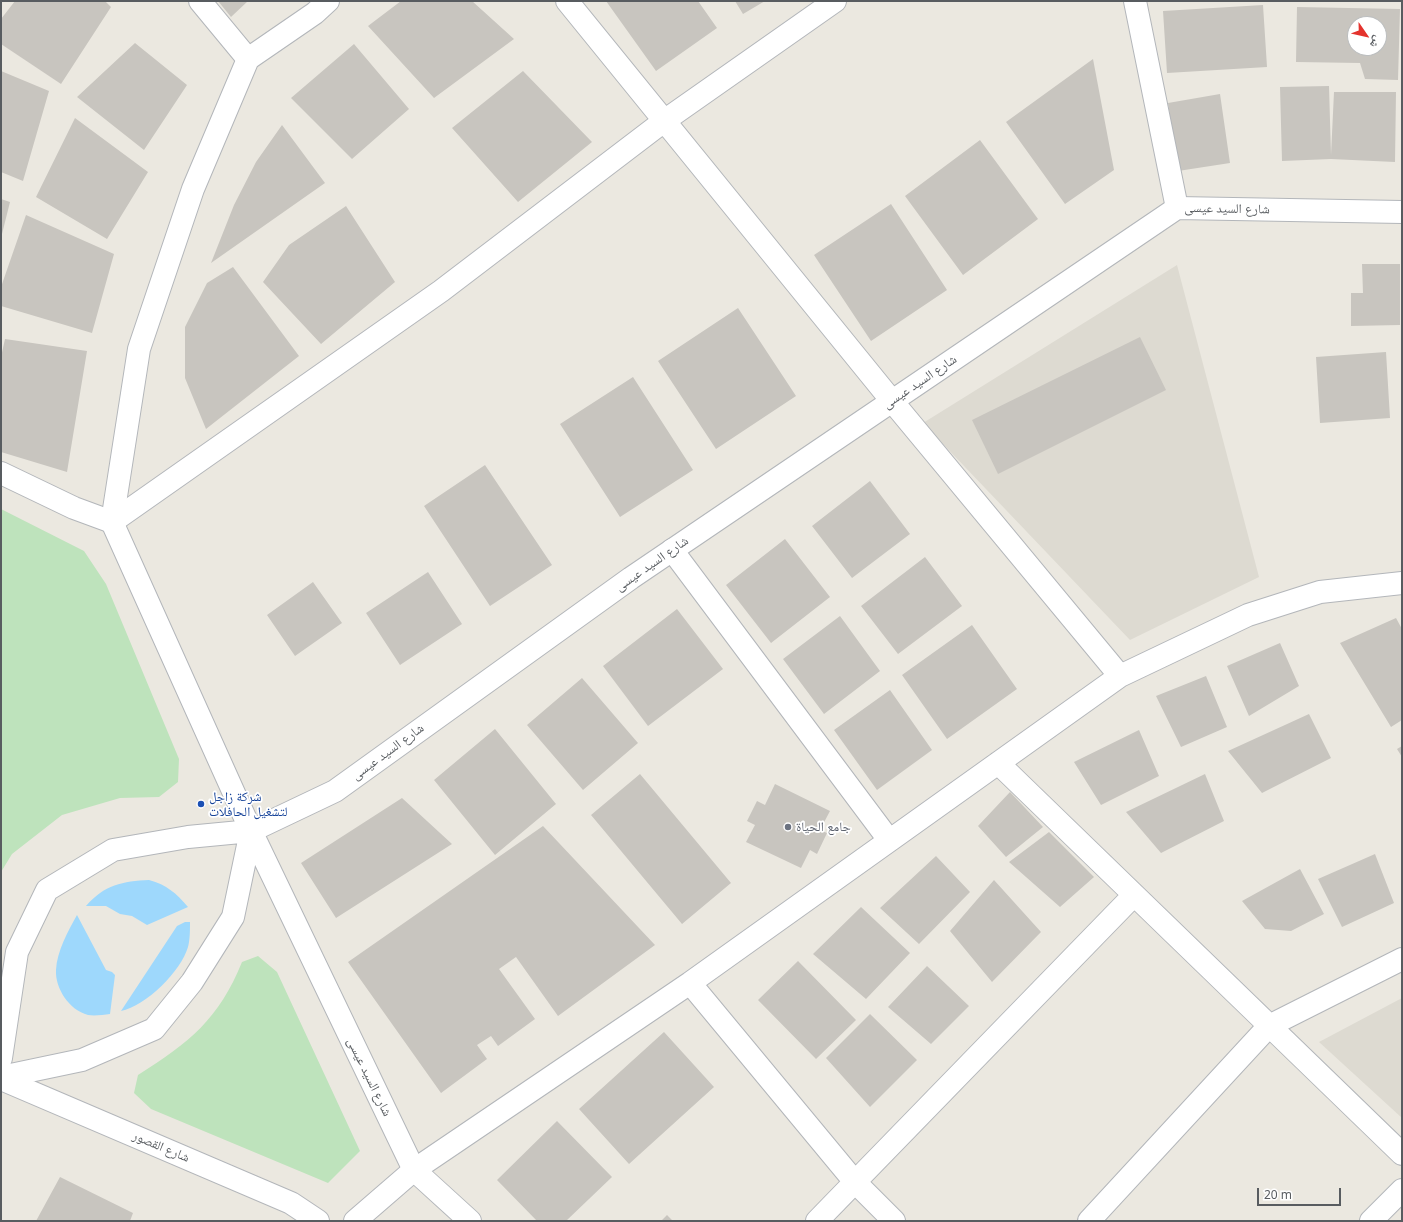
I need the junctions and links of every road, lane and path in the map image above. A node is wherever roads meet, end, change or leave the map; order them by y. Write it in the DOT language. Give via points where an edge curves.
graph roads {
  1 [pos="200,1"];
  2 [pos="328,1"];
  3 [pos="567,1"];
  4 [pos="835,1"];
  5 [pos="1135,1"];
  6 [pos="248,59"];
  7 [pos="664,120"];
  8 [pos="1177,208"];
  9 [pos="1402,212"];
  10 [pos="892,401"];
  11 [pos="1,473"];
  12 [pos="112,522"];
  13 [pos="672,550"];
  14 [pos="1402,583"];
  15 [pos="1120,676"];
  16 [pos="998,763"];
  17 [pos="251,831"];
  18 [pos="889,840"];
  19 [pos="1134,895"];
  20 [pos="1402,959"];
  21 [pos="690,983"];
  22 [pos="1269,1026"];
  23 [pos="1,1058"];
  24 [pos="1,1078"];
  25 [pos="1402,1154"];
  26 [pos="414,1170"];
  27 [pos="855,1182"];
  28 [pos="1402,1190"];
  29 [pos="318,1221"];
  30 [pos="355,1221"];
  31 [pos="470,1221"];
  32 [pos="817,1221"];
  33 [pos="894,1221"];
  34 [pos="1089,1221"];
  35 [pos="1371,1221"];
  1 -- 6 [label="street"];
  2 -- 6 [label="street" via="315,13"];
  3 -- 7 [label="street"];
  4 -- 7 [label="street"];
  5 -- 8 [label="street"];
  6 -- 12 [label="street" via="193,189 139,349"];
  7 -- 10 [label="street"];
  7 -- 12 [label="street" via="441,291"];
  8 -- 9 [label="street, شارع السيد عيسى"];
  8 -- 10 [label="street, شارع السيد عيسى"];
  10 -- 13 [label="street, شارع السيد عيسى"];
  10 -- 15 [label="street"];
  11 -- 12 [label="street" via="74,508"];
  12 -- 17 [label="street"];
  13 -- 17 [label="street, شارع السيد عيسى" via="335,790"];
  13 -- 18 [label="street"];
  14 -- 15 [label="street" via="1320,592 1248,615"];
  15 -- 16 [label="street"];
  16 -- 18 [label="street"];
  16 -- 19 [label="street"];
  17 -- 23 [label="street" via="188,837 113,850 48,890 17,952"];
  17 -- 24 [label="street" via="233,918 192,982 154,1029 82,1060"];
  17 -- 26 [label="street, شارع السيد عيسى"];
  18 -- 21 [label="street"];
  19 -- 22 [label="street"];
  19 -- 27 [label="street"];
  20 -- 22 [label="street"];
  21 -- 26 [label="street"];
  21 -- 27 [label="street"];
  22 -- 25 [label="street"];
  22 -- 34 [label="street"];
  24 -- 29 [label="street, شارع القصور" via="291,1203"];
  26 -- 30 [label="street"];
  26 -- 31 [label="street"];
  27 -- 32 [label="street"];
  27 -- 33 [label="street"];
  28 -- 35 [label="street"];
}
